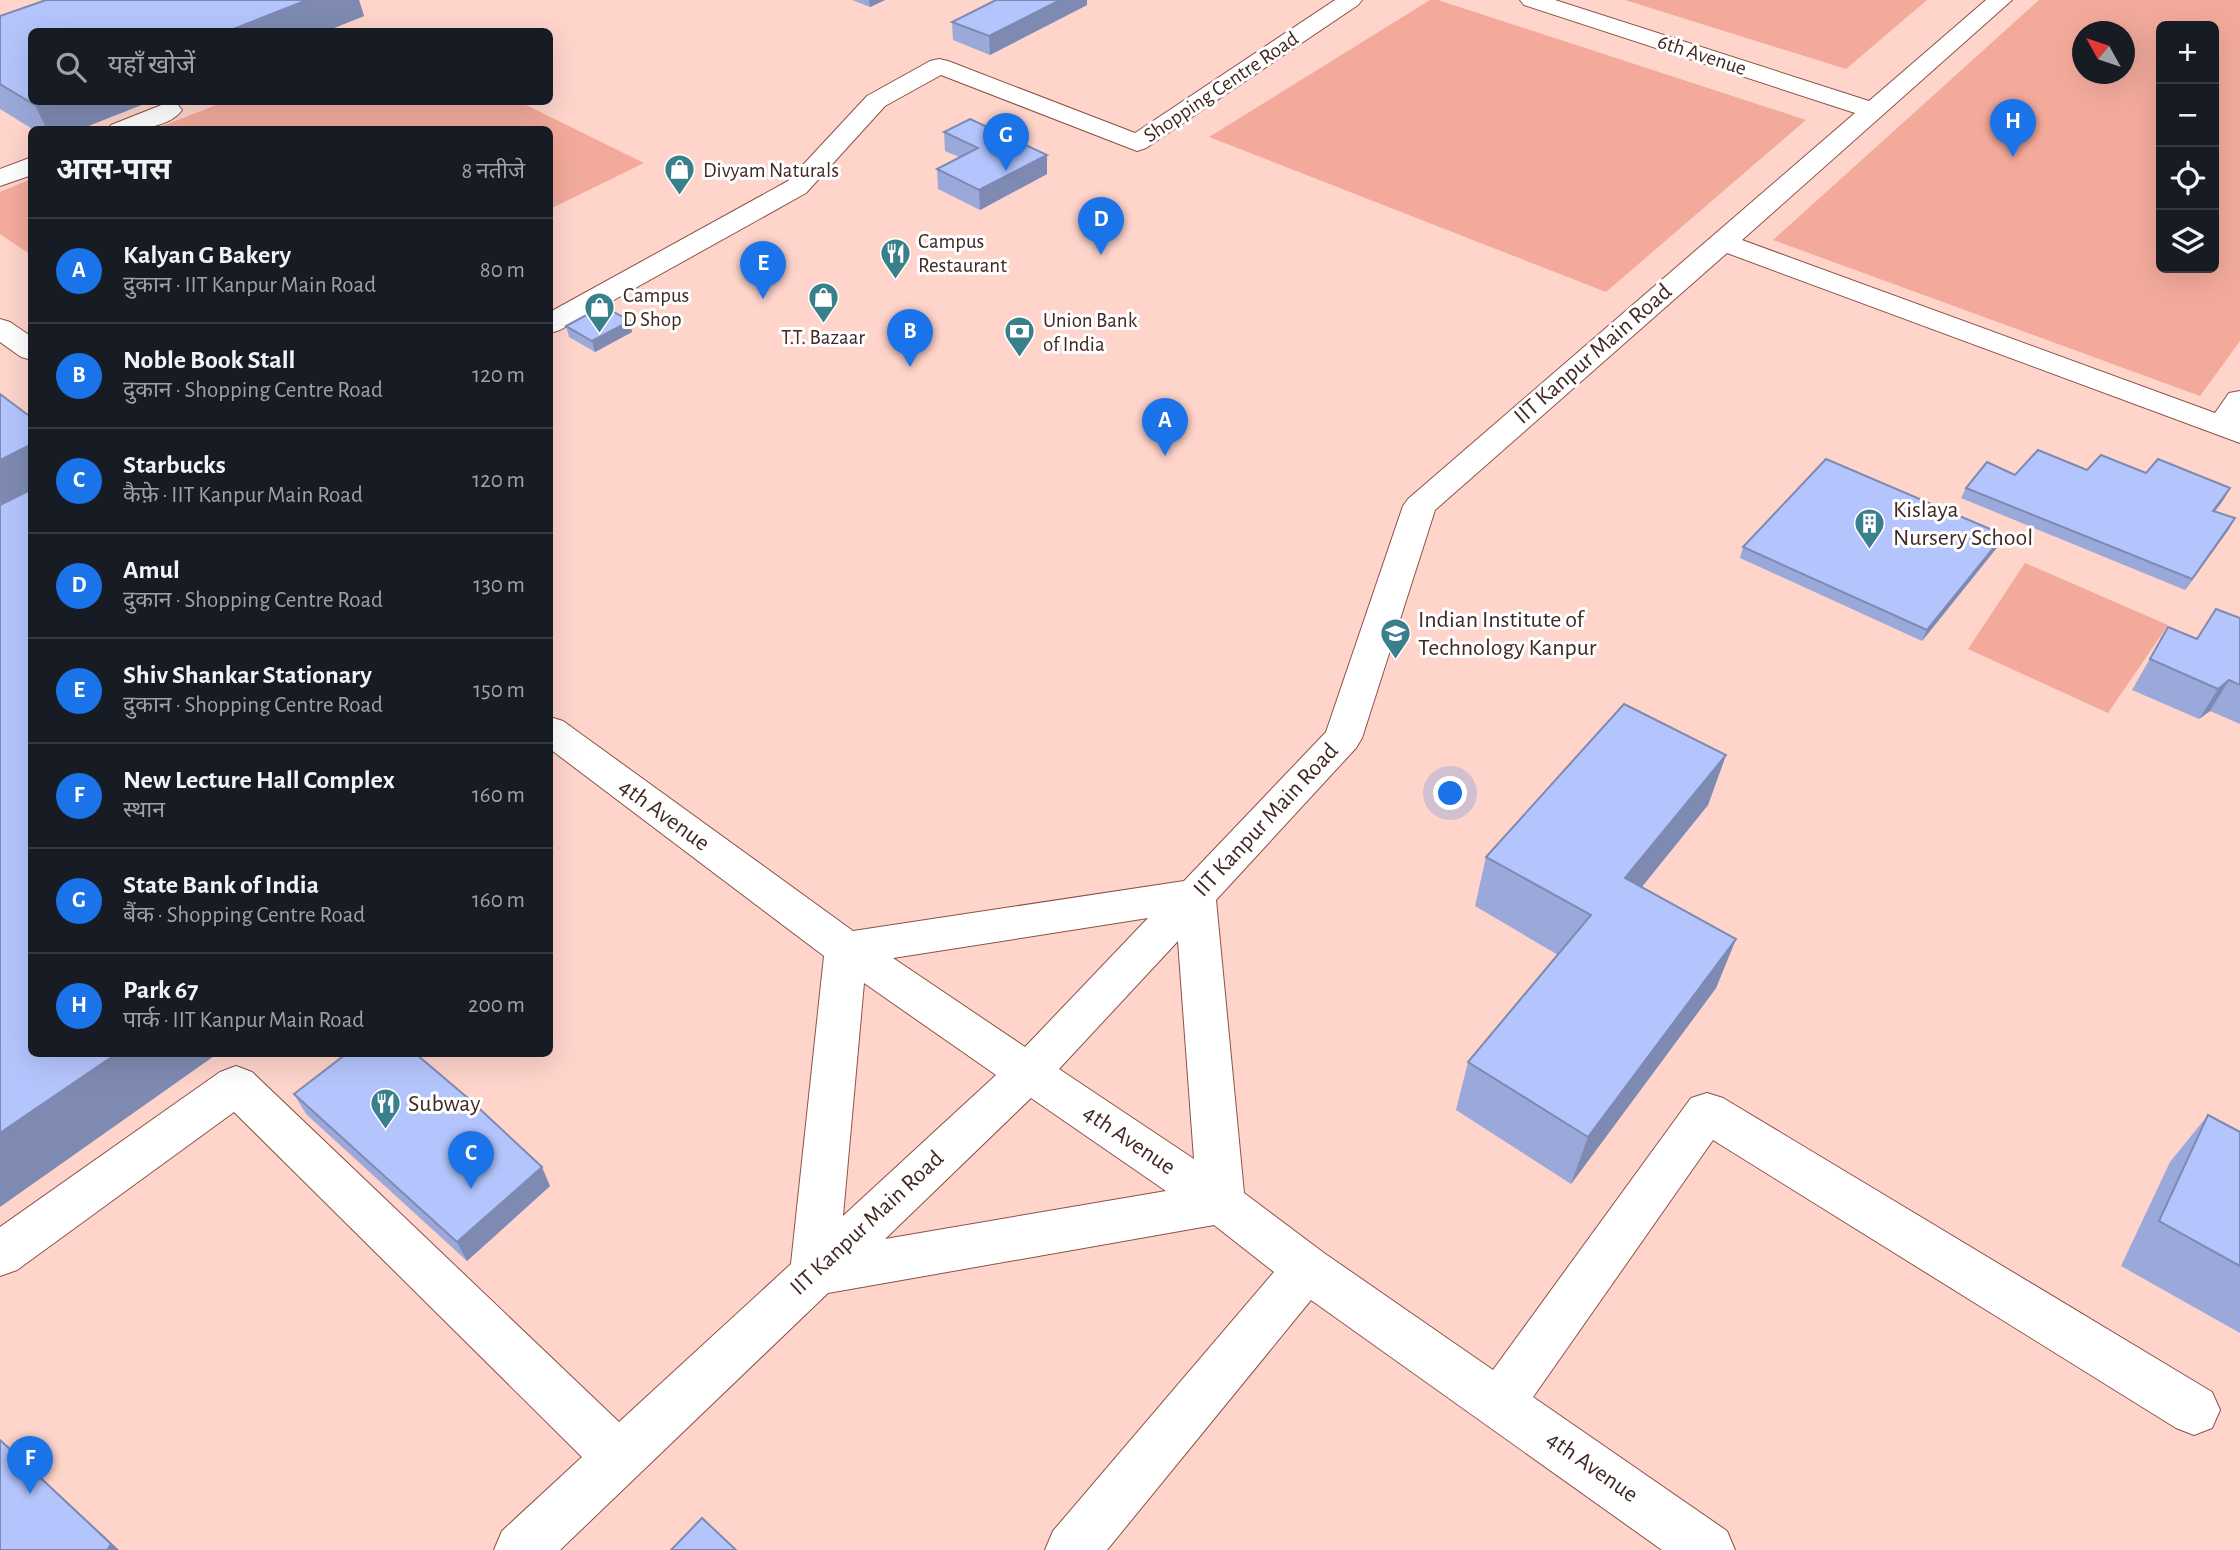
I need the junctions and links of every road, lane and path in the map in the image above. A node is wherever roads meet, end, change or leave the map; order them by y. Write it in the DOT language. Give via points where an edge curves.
graph roads {
  1 [pos="1350,0"];
  2 [pos="1532,0"];
  3 [pos="2000,0"];
  4 [pos="170,110"];
  5 [pos="1873,111"];
  6 [pos="130,126"];
  7 [pos="28,168"];
  8 [pos="0,178"];
  9 [pos="1722,242"];
  10 [pos="553,322"];
  11 [pos="0,328"];
  12 [pos="28,348"];
  13 [pos="2240,400"];
  14 [pos="2231,430"];
  15 [pos="553,732"];
  16 [pos="1195,895"];
  17 [pos="845,949"];
  18 [pos="1029,1072"];
  19 [pos="1222,1203"];
  20 [pos="0,1254"];
  21 [pos="1307,1269"];
  22 [pos="814,1273"];
  23 [pos="1500,1402"];
  24 [pos="2194,1410"];
  25 [pos="619,1458"];
  26 [pos="521,1550"];
  27 [pos="1072,1550"];
  28 [pos="1708,1550"];
  1 -- 10 [label="street, Shopping Centre Road" via="1137,143 939,66 876,101 797,187"];
  2 -- 5 [label="street, 6th Avenue"];
  3 -- 5 [label="street, IIT Kanpur Main Road"];
  4 -- 6 [label="street"];
  5 -- 9 [label="street, IIT Kanpur Main Road"];
  7 -- 8 [label="street"];
  9 -- 14 [label="street"];
  9 -- 16 [label="street, IIT Kanpur Main Road" via="1419,506 1343,738"];
  11 -- 12 [label="street"];
  13 -- 14 [label="street"];
  15 -- 17 [label="street, 4th Avenue"];
  16 -- 17 [label="street"];
  16 -- 18 [label="street, IIT Kanpur Main Road"];
  16 -- 19 [label="street"];
  17 -- 18 [label="street, 4th Avenue"];
  17 -- 22 [label="street"];
  18 -- 19 [label="street, 4th Avenue"];
  18 -- 22 [label="street, IIT Kanpur Main Road"];
  19 -- 21 [label="street, 4th Avenue"];
  19 -- 22 [label="street"];
  20 -- 25 [label="street" via="236,1085"];
  21 -- 23 [label="street, 4th Avenue"];
  21 -- 27 [label="street"];
  22 -- 25 [label="street, IIT Kanpur Main Road"];
  23 -- 24 [label="street" via="1707,1112"];
  23 -- 28 [label="street, 4th Avenue"];
  25 -- 26 [label="street, IIT Kanpur Main Road"];
}
